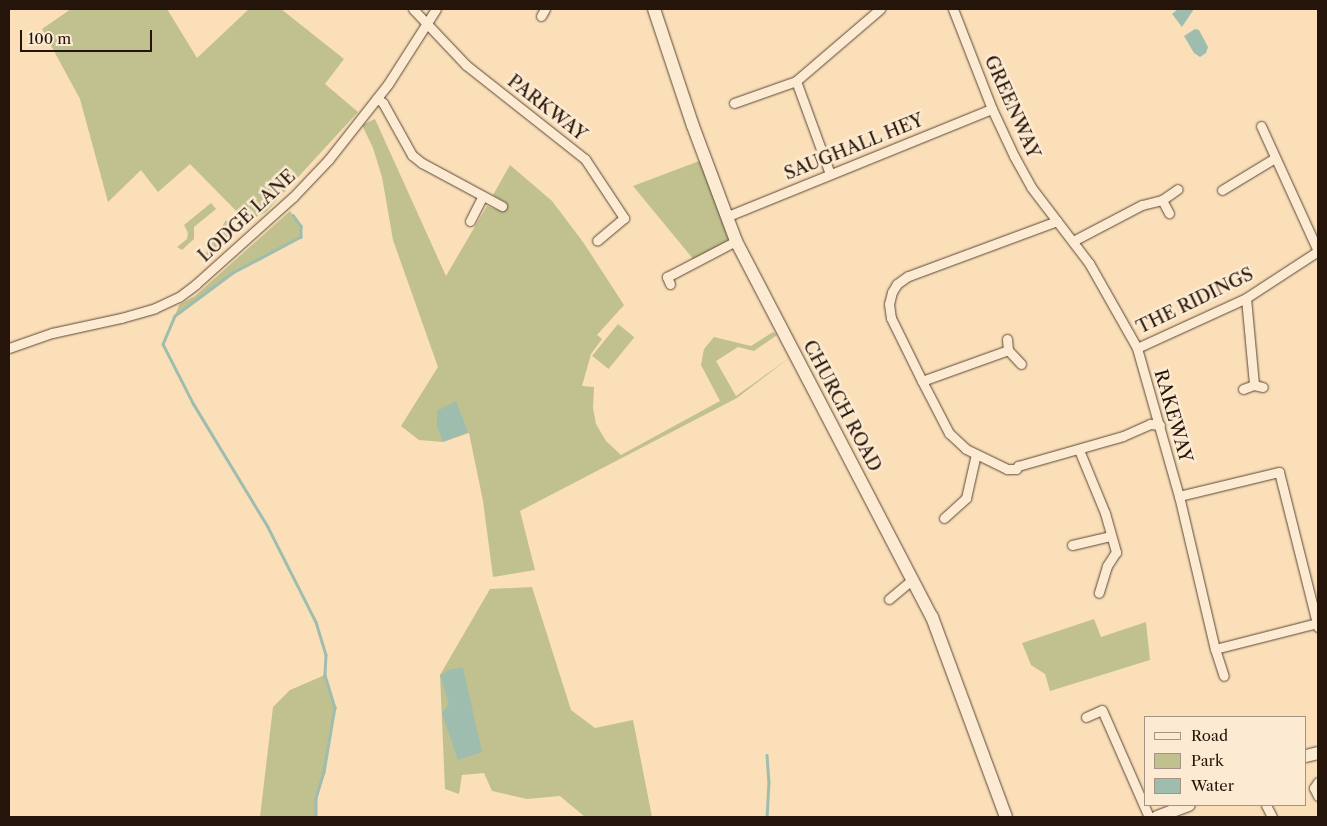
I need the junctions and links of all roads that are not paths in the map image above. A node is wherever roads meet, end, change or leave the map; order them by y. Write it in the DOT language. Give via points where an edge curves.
graph roads {
  1 [pos="413,9"];
  2 [pos="436,9"];
  3 [pos="654,9"];
  4 [pos="880,9"];
  5 [pos="953,9"];
  6 [pos="426,25"];
  7 [pos="796,81"];
  8 [pos="377,98"];
  9 [pos="734,104"];
  10 [pos="992,109"];
  11 [pos="1261,126"];
  12 [pos="1275,158"];
  13 [pos="830,174"];
  14 [pos="1178,189"];
  15 [pos="1222,190"];
  16 [pos="484,196"];
  17 [pos="1162,200"];
  18 [pos="502,206"];
  19 [pos="1050,213"];
  20 [pos="1169,213"];
  21 [pos="728,216"];
  22 [pos="470,221"];
  23 [pos="1057,221"];
  24 [pos="598,241"];
  25 [pos="736,241"];
  26 [pos="1073,241"];
  27 [pos="1318,251"];
  28 [pos="667,277"];
  29 [pos="1246,298"];
  30 [pos="1007,339"];
  31 [pos="9,348"];
  32 [pos="1137,348"];
  33 [pos="1008,350"];
  34 [pos="1021,364"];
  35 [pos="922,381"];
  36 [pos="1243,389"];
  37 [pos="1160,425"];
  38 [pos="1079,450"];
  39 [pos="976,454"];
  40 [pos="1179,496"];
  41 [pos="944,518"];
  42 [pos="1112,539"];
  43 [pos="1072,545"];
  44 [pos="912,580"];
  45 [pos="1099,593"];
  46 [pos="889,599"];
  47 [pos="1318,625"];
  48 [pos="1215,649"];
  49 [pos="1224,676"];
  50 [pos="1086,716"];
  51 [pos="1318,782"];
  52 [pos="1318,796"];
  53 [pos="1144,804"];
  54 [pos="1185,810"];
  55 [pos="1006,817"];
  56 [pos="1157,817"];
  1 -- 6 [label="street, PARKWAY"];
  2 -- 6 [label="street, LODGE LANE"];
  3 -- 21 [label="street, CHURCH ROAD"];
  4 -- 7 [label="street"];
  5 -- 10 [label="street, GREENWAY"];
  6 -- 8 [label="street, LODGE LANE"];
  6 -- 24 [label="street, PARKWAY" via="466,65 585,159 624,218"];
  7 -- 9 [label="street"];
  7 -- 13 [label="street"];
  8 -- 16 [label="street" via="412,154 422,163"];
  8 -- 31 [label="street, LODGE LANE" via="304,186 187,292 144,312 52,333"];
  10 -- 13 [label="street, SAUGHALL HEY"];
  10 -- 19 [label="street, GREENWAY" via="1026,179"];
  11 -- 12 [label="street"];
  12 -- 15 [label="street" via="1233,178"];
  12 -- 27 [label="street"];
  13 -- 21 [label="street, SAUGHALL HEY"];
  14 -- 17 [label="street"];
  16 -- 18 [label="street"];
  16 -- 22 [label="street"];
  17 -- 20 [label="street"];
  17 -- 26 [label="street" via="1134,209"];
  19 -- 23 [label="street, RAKEWAY"];
  21 -- 25 [label="street, CHURCH ROAD"];
  23 -- 26 [label="street, RAKEWAY"];
  23 -- 35 [label="street" via="908,276 897,284 889,304 891,318"];
  25 -- 28 [label="street"];
  25 -- 44 [label="street, CHURCH ROAD"];
  26 -- 32 [label="street, RAKEWAY" via="1090,264"];
  27 -- 29 [label="street, THE RIDINGS"];
  29 -- 32 [label="street, THE RIDINGS"];
  29 -- 36 [label="street" via="1258,386"];
  30 -- 33 [label="street"];
  32 -- 37 [label="street, RAKEWAY"];
  33 -- 34 [label="street"];
  33 -- 35 [label="street"];
  35 -- 39 [label="street" via="949,433"];
  37 -- 38 [label="street" via="1150,424"];
  37 -- 40 [label="street, RAKEWAY"];
  38 -- 39 [label="street" via="1016,469 1007,469"];
  38 -- 42 [label="street"];
  39 -- 41 [label="street" via="966,498"];
  40 -- 47 [label="street" via="1279,472"];
  40 -- 48 [label="street, RAKEWAY"];
  42 -- 43 [label="street"];
  42 -- 45 [label="street" via="1116,552 1107,566"];
  44 -- 46 [label="street"];
  44 -- 55 [label="street, CHURCH ROAD" via="936,628"];
  47 -- 48 [label="street"];
  48 -- 49 [label="street, RAKEWAY"];
  50 -- 53 [label="street" via="1107,709"];
  51 -- 52 [label="street" via="1314,788"];
  54 -- 56 [label="street"];
}
